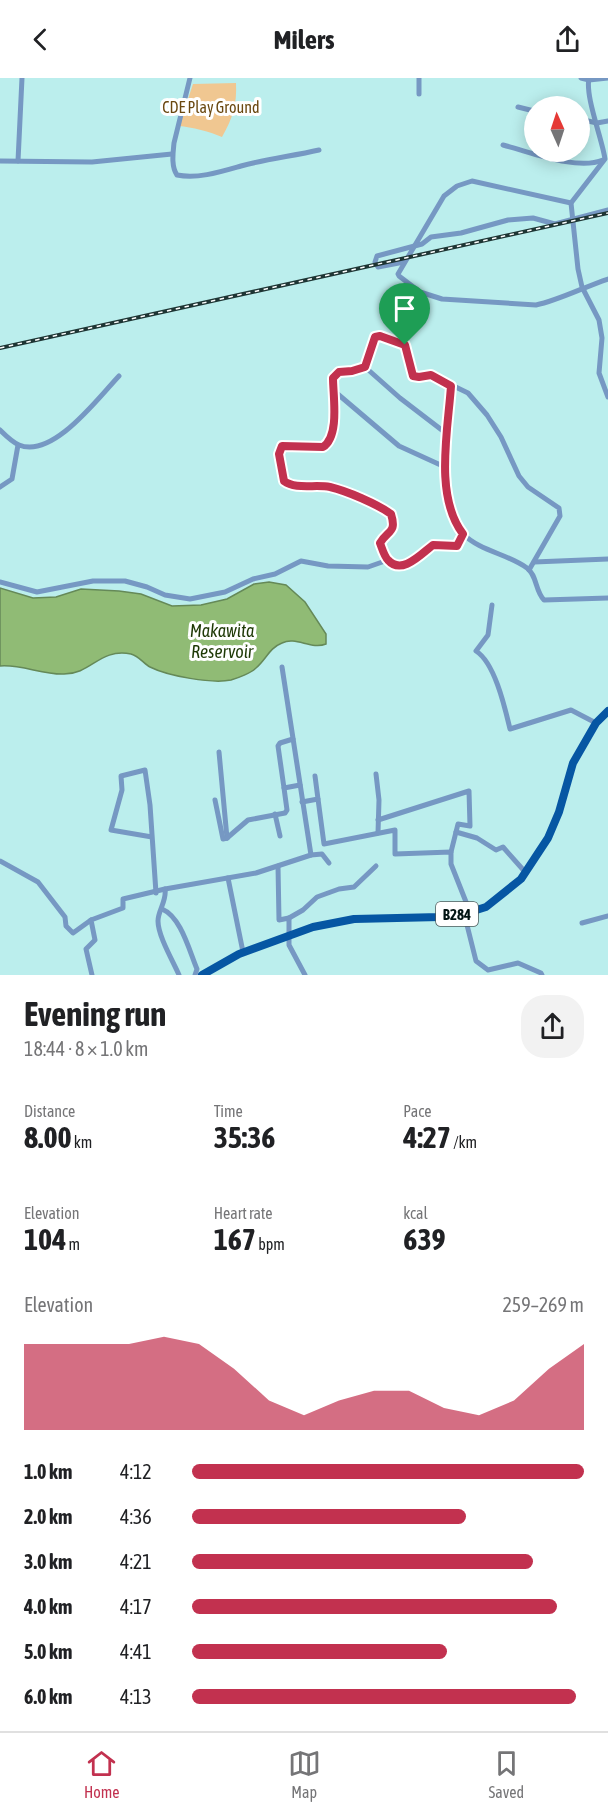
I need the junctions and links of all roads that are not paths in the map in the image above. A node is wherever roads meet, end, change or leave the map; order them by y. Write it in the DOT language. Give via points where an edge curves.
graph roads {
  1 [pos="22,78"];
  2 [pos="190,78"];
  3 [pos="419,78"];
  4 [pos="581,78"];
  5 [pos="608,78"];
  6 [pos="589,79"];
  7 [pos="419,93"];
  8 [pos="518,107"];
  9 [pos="524,108"];
  10 [pos="590,121"];
  11 [pos="608,121"];
  12 [pos="597,123"];
  13 [pos="503,145"];
  14 [pos="319,150"];
  15 [pos="172,154"];
  16 [pos="606,159"];
  17 [pos="0,160"];
  18 [pos="18,161"];
  19 [pos="571,202"];
  20 [pos="608,210"];
  21 [pos="572,219"];
  22 [pos="413,247"];
  23 [pos="404,262"];
  24 [pos="608,279"];
  25 [pos="582,287"];
  26 [pos="365,367"];
  27 [pos="119,376"];
  28 [pos="451,386"];
  29 [pos="333,390"];
  30 [pos="608,397"];
  31 [pos="0,430"];
  32 [pos="447,434"];
  33 [pos="18,445"];
  34 [pos="445,467"];
  35 [pos="0,487"];
  36 [pos="463,534"];
  37 [pos="608,559"];
  38 [pos="388,560"];
  39 [pos="534,562"];
  40 [pos="529,570"];
  41 [pos="0,582"];
  42 [pos="608,598"];
  43 [pos="492,605"];
  44 [pos="282,667"];
  45 [pos="608,711"];
  46 [pos="596,723"];
  47 [pos="293,739"];
  48 [pos="219,752"];
  49 [pos="376,774"];
  50 [pos="315,776"];
  51 [pos="300,785"];
  52 [pos="284,788"];
  53 [pos="318,799"];
  54 [pos="215,800"];
  55 [pos="302,802"];
  56 [pos="275,814"];
  57 [pos="378,820"];
  58 [pos="456,832"];
  59 [pos="378,833"];
  60 [pos="280,836"];
  61 [pos="152,837"];
  62 [pos="227,838"];
  63 [pos="451,852"];
  64 [pos="311,855"];
  65 [pos="0,861"];
  66 [pos="329,863"];
  67 [pos="278,866"];
  68 [pos="376,866"];
  69 [pos="526,873"];
  70 [pos="228,878"];
  71 [pos="165,889"];
  72 [pos="156,892"];
  73 [pos="162,909"];
  74 [pos="467,913"];
  75 [pos="608,916"];
  76 [pos="289,918"];
  77 [pos="91,920"];
  78 [pos="582,923"];
  79 [pos="289,936"];
  80 [pos="243,952"];
  81 [pos="92,975"];
  82 [pos="179,975"];
  83 [pos="195,975"];
  84 [pos="202,975"];
  85 [pos="305,975"];
  86 [pos="542,975"];
  1 -- 18 [label="street"];
  2 -- 15 [label="street"];
  3 -- 7 [label="street"];
  4 -- 6 [label="street"];
  5 -- 6 [label="street"];
  6 -- 12 [label="street"];
  8 -- 9 [label="street"];
  10 -- 12 [label="street"];
  11 -- 12 [label="street"];
  12 -- 16 [label="street"];
  13 -- 16 [label="street" via="575,163"];
  14 -- 15 [label="street" via="241,166 221,174 184,176 174,171"];
  15 -- 18 [label="street" via="92,162"];
  16 -- 19 [label="street"];
  17 -- 18 [label="street"];
  19 -- 21 [label="street"];
  19 -- 22 [label="street" via="471,182 444,196"];
  20 -- 21 [label="street"];
  21 -- 22 [label="street" via="555,224 526,218 508,220 431,237"];
  21 -- 25 [label="street"];
  22 -- 23 [label="street"];
  22 -- 23 [label="street" via="377,256 375,262 378,267"];
  23 -- 25 [label="street" via="399,276 420,292 442,299 536,305"];
  24 -- 25 [label="street"];
  25 -- 30 [label="street" via="599,320 599,373"];
  26 -- 28 [label="street" via="375,337 380,336 405,345 413,376 431,375"];
  26 -- 29 [label="street" via="335,373"];
  26 -- 32 [label="street"];
  27 -- 33 [label="street" via="67,432 47,444"];
  28 -- 32 [label="street"];
  28 -- 39 [label="street" via="468,393 487,415 528,487 559,508 560,516"];
  29 -- 34 [label="street" via="399,446"];
  29 -- 38 [label="street" via="334,420 329,444 282,446 279,454 284,481 289,485 337,489 391,514 393,530 380,543"];
  31 -- 33 [label="street"];
  32 -- 34 [label="street"];
  33 -- 35 [label="street" via="12,479"];
  34 -- 36 [label="street" via="447,492 456,525"];
  36 -- 38 [label="street" via="457,546 433,545 403,566"];
  36 -- 40 [label="street"];
  37 -- 39 [label="street"];
  38 -- 41 [label="street" via="368,567 301,561 225,592 190,599 125,581 93,581 37,592"];
  39 -- 40 [label="street"];
  40 -- 42 [label="street" via="544,600"];
  43 -- 46 [label="street" via="488,635 476,651 482,654 497,684 510,729 571,710"];
  44 -- 47 [label="street"];
  45 -- 46 [label="main road, B284"];
  46 -- 69 [label="main road, B284" via="573,763 548,838"];
  47 -- 51 [label="street"];
  47 -- 52 [label="street" via="278,746"];
  48 -- 62 [label="street"];
  49 -- 57 [label="street"];
  50 -- 53 [label="street"];
  51 -- 52 [label="street"];
  51 -- 55 [label="street"];
  52 -- 56 [label="street" via="287,810"];
  53 -- 55 [label="street"];
  53 -- 59 [label="street" via="324,844"];
  54 -- 62 [label="street" via="223,839"];
  55 -- 64 [label="street"];
  56 -- 60 [label="street"];
  56 -- 62 [label="street" via="248,820"];
  57 -- 58 [label="street" via="469,791 470,826 458,824"];
  57 -- 59 [label="street"];
  58 -- 63 [label="street"];
  58 -- 69 [label="street" via="477,838 496,850 503,847"];
  59 -- 63 [label="street" via="395,830 395,854"];
  61 -- 72 [label="street" via="111,830 122,790 121,776 145,770 151,816"];
  63 -- 74 [label="street" via="451,864"];
  64 -- 66 [label="street" via="322,854"];
  64 -- 67 [label="street"];
  65 -- 77 [label="street" via="38,882 73,933"];
  67 -- 70 [label="street"];
  67 -- 76 [label="street" via="279,920"];
  68 -- 76 [label="street" via="354,887 317,897"];
  69 -- 74 [label="main road, B284" via="486,907"];
  70 -- 71 [label="street"];
  70 -- 80 [label="street"];
  71 -- 72 [label="street"];
  71 -- 73 [label="street"];
  72 -- 77 [label="street" via="123,899 123,908"];
  73 -- 82 [label="street" via="159,928"];
  73 -- 83 [label="street" via="170,912 180,929 197,969"];
  74 -- 79 [label="main road, B284" via="354,919"];
  74 -- 86 [label="street" via="476,962 488,970 518,963"];
  75 -- 78 [label="street"];
  76 -- 79 [label="street"];
  77 -- 81 [label="street" via="95,940 86,950"];
  79 -- 80 [label="main road, B284"];
  79 -- 85 [label="street"];
  80 -- 84 [label="main road, B284"];
}
